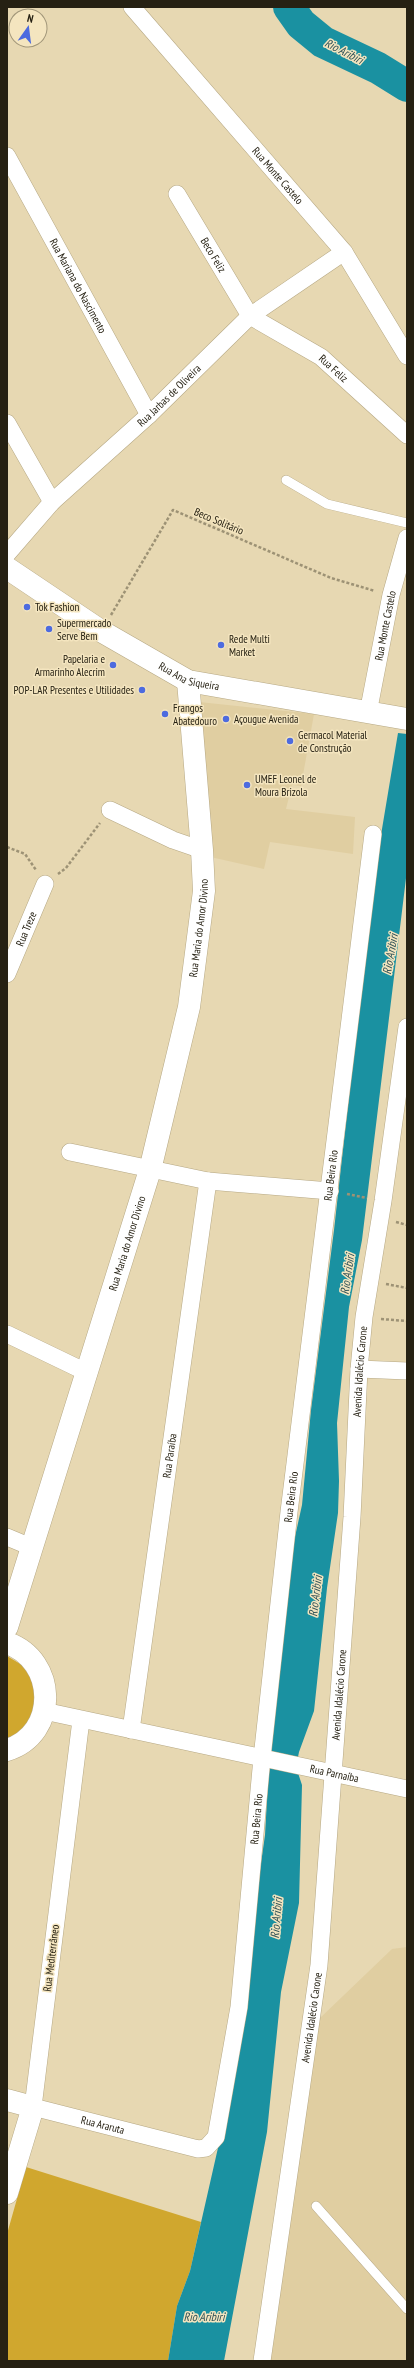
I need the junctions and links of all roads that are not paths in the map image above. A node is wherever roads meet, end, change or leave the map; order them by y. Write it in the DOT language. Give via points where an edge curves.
graph roads {
  1 [pos="132,7"];
  2 [pos="7,156"];
  3 [pos="177,194"];
  4 [pos="344,252"];
  5 [pos="250,316"];
  6 [pos="407,356"];
  7 [pos="149,415"];
  8 [pos="7,423"];
  9 [pos="407,435"];
  10 [pos="286,480"];
  11 [pos="52,502"];
  12 [pos="407,523"];
  13 [pos="407,538"];
  14 [pos="7,554"];
  15 [pos="7,568"];
  16 [pos="188,681"];
  17 [pos="368,713"];
  18 [pos="402,718"];
  19 [pos="110,810"];
  20 [pos="373,834"];
  21 [pos="202,850"];
  22 [pos="45,884"];
  23 [pos="7,974"];
  24 [pos="407,1027"];
  25 [pos="70,1152"];
  26 [pos="150,1170"];
  27 [pos="208,1181"];
  28 [pos="337,1192"];
  29 [pos="7,1334"];
  30 [pos="359,1369"];
  31 [pos="407,1371"];
  32 [pos="86,1372"];
  33 [pos="7,1537"];
  34 [pos="31,1548"];
  35 [pos="7,1627"];
  36 [pos="7,1644"];
  37 [pos="44,1711"];
  38 [pos="81,1720"];
  39 [pos="131,1730"];
  40 [pos="7,1750"];
  41 [pos="265,1759"];
  42 [pos="334,1774"];
  43 [pos="407,1789"];
  44 [pos="7,2100"];
  45 [pos="33,2106"];
  46 [pos="198,2149"];
  47 [pos="7,2193"];
  48 [pos="316,2206"];
  49 [pos="407,2309"];
  50 [pos="262,2361"];
  1 -- 4 [label="street, Rua Monte Castelo"];
  2 -- 7 [label="street, Rua Mariana do Nascimento"];
  3 -- 5 [label="street, Beco Feliz"];
  4 -- 5 [label="street, Rua Jarbas de Oliveira"];
  4 -- 6 [label="street, Rua Monte Castelo"];
  5 -- 7 [label="street, Rua Jarbas de Oliveira"];
  5 -- 9 [label="street, Rua Feliz" via="321,357"];
  7 -- 11 [label="street, Rua Jarbas de Oliveira"];
  8 -- 11 [label="street"];
  10 -- 12 [label="lane" via="327,504"];
  11 -- 14 [label="street, Rua Jarbas de Oliveira"];
  13 -- 17 [label="street, Rua Monte Castelo" via="391,595"];
  15 -- 16 [label="street, Rua Ana Siqueira" via="101,631"];
  16 -- 17 [label="street, Rua Ana Siqueira"];
  16 -- 21 [label="street, Rua Maria do Amor Divino"];
  17 -- 18 [label="street, Rua Ana Siqueira"];
  19 -- 21 [label="street" via="173,840"];
  20 -- 28 [label="street, Rua Beira Rio"];
  21 -- 26 [label="street, Rua Maria do Amor Divino" via="203,899 189,1008"];
  22 -- 23 [label="street, Rua Treze"];
  24 -- 30 [label="street, Avenida Idalécio Carone" via="364,1317"];
  25 -- 26 [label="street"];
  26 -- 27 [label="street"];
  26 -- 32 [label="street, Rua Maria do Amor Divino"];
  27 -- 28 [label="street"];
  27 -- 39 [label="street, Rua Paraíba"];
  28 -- 41 [label="street, Rua Beira Rio" via="290,1512"];
  29 -- 32 [label="street"];
  30 -- 31 [label="street"];
  30 -- 42 [label="street, Avenida Idalécio Carone" via="352,1518"];
  32 -- 34 [label="street, Rua Maria do Amor Divino"];
  33 -- 34 [label="street"];
  34 -- 35 [label="street, Rua Maria do Amor Divino"];
  36 -- 37 [label="street" via="23,1651 38,1668 46,1689"];
  37 -- 38 [label="street"];
  37 -- 40 [label="street" via="35,1730"];
  38 -- 39 [label="street"];
  38 -- 45 [label="street, Rua Mediterrâneo"];
  39 -- 41 [label="street"];
  41 -- 42 [label="street, Rua Parnaíba"];
  41 -- 46 [label="street, Rua Beira Rio" via="239,2007 216,2138 206,2148"];
  42 -- 43 [label="street, Rua Parnaíba"];
  42 -- 50 [label="street, Avenida Idalécio Carone" via="319,1965"];
  44 -- 45 [label="street, Rua Araruta"];
  45 -- 46 [label="street, Rua Araruta"];
  45 -- 47 [label="street, Rua Mediterrâneo"];
  48 -- 49 [label="lane"];
}
